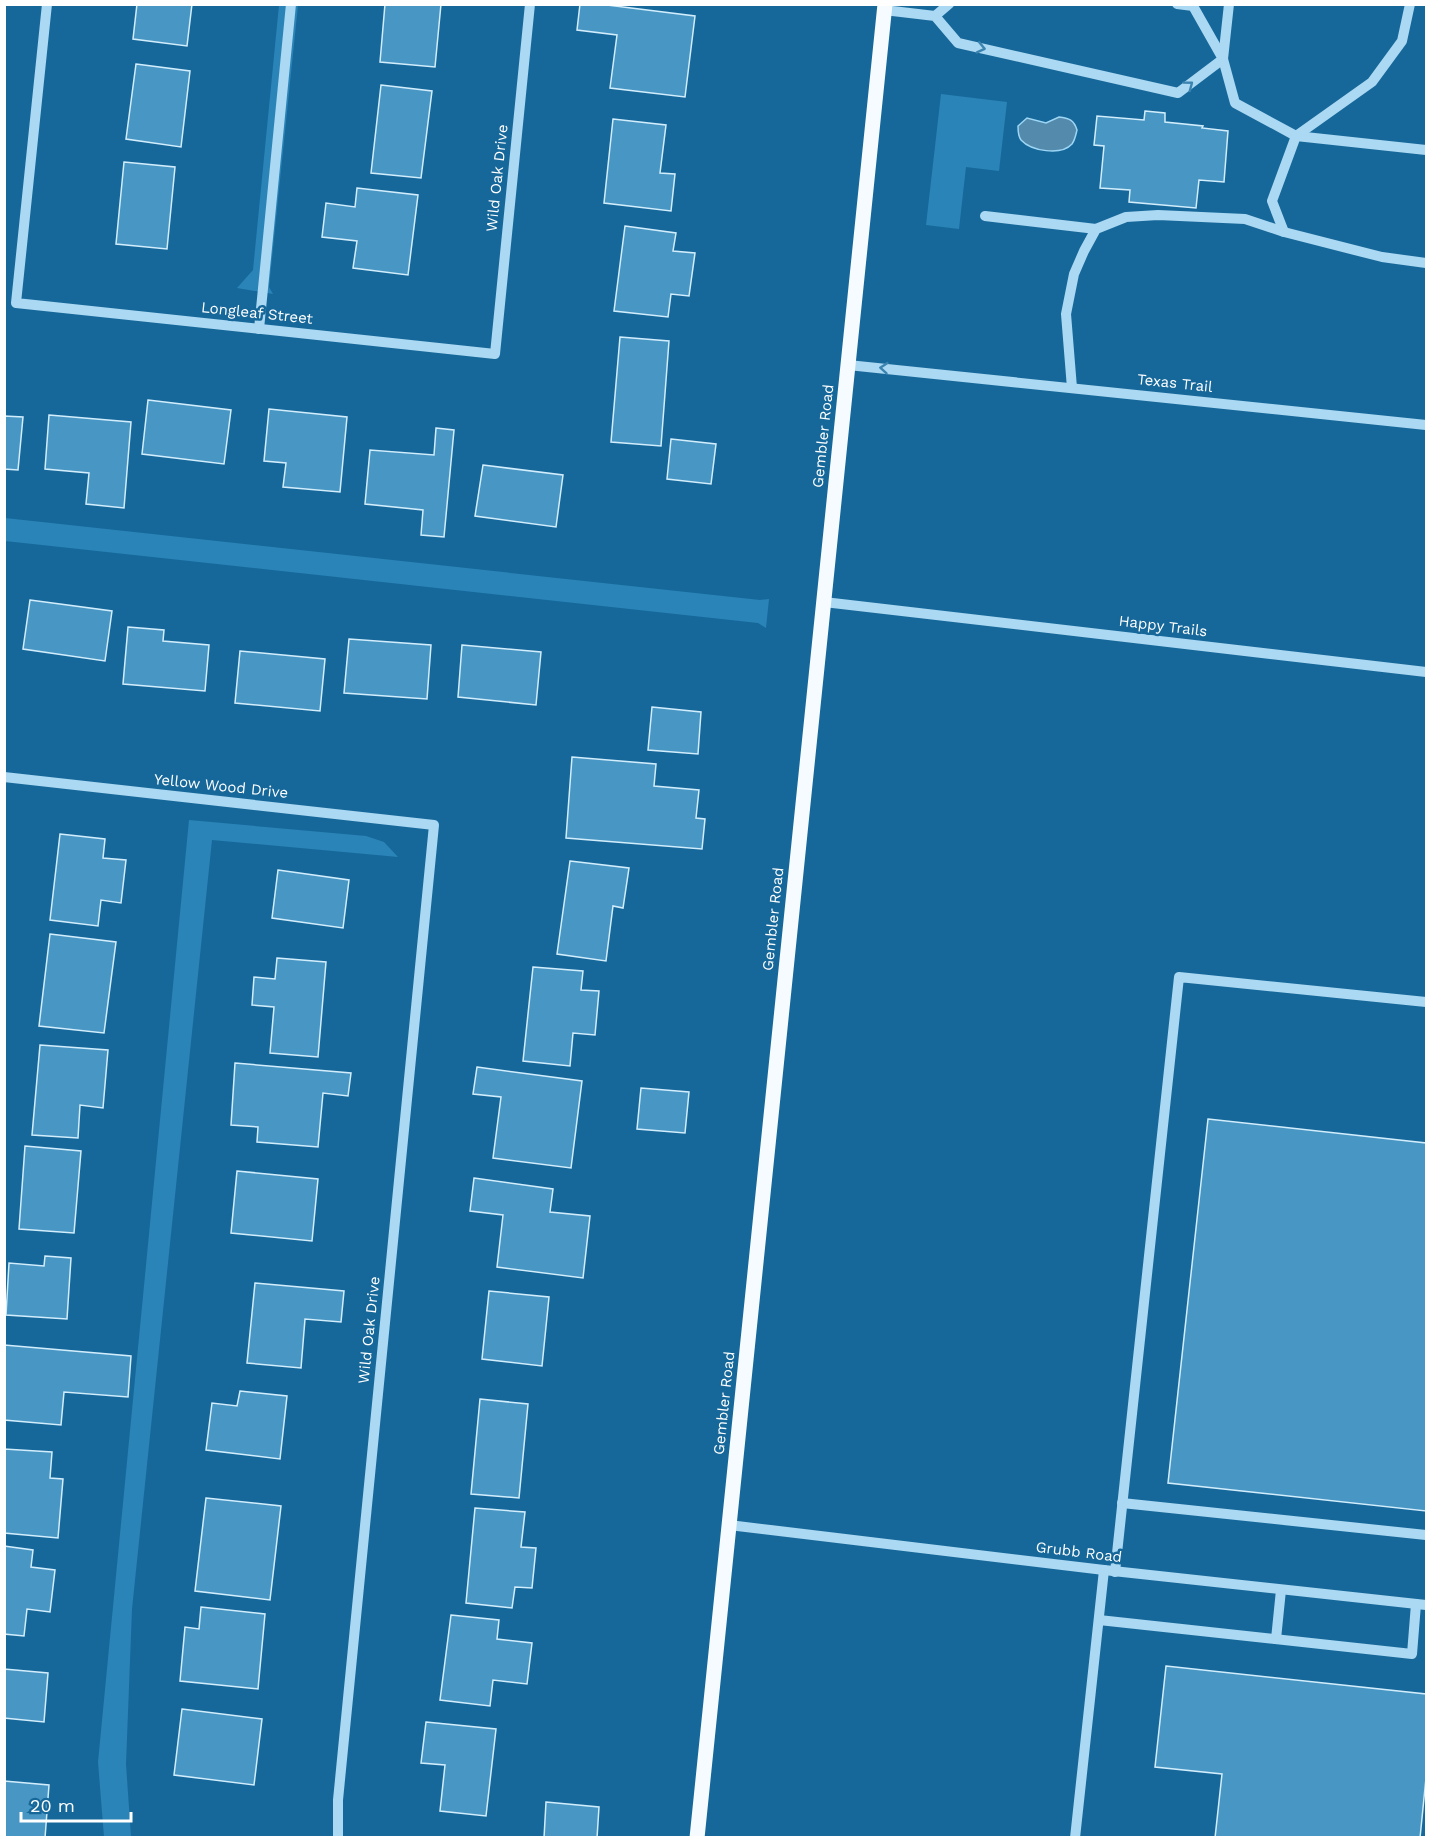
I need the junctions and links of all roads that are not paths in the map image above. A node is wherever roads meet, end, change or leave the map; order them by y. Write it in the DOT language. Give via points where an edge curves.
graph roads {
  1 [pos="47,4"];
  2 [pos="291,4"];
  3 [pos="530,4"];
  4 [pos="949,4"];
  5 [pos="1177,4"];
  6 [pos="1229,4"];
  7 [pos="1410,4"];
  8 [pos="884,7"];
  9 [pos="935,16"];
  10 [pos="1223,59"];
  11 [pos="1296,136"];
  12 [pos="1426,150"];
  13 [pos="985,216"];
  14 [pos="1096,229"];
  15 [pos="1284,232"];
  16 [pos="1426,262"];
  17 [pos="259,328"];
  18 [pos="495,354"];
  19 [pos="848,365"];
  20 [pos="1072,388"];
  21 [pos="1426,425"];
  22 [pos="824,602"];
  23 [pos="1426,672"];
  24 [pos="4,777"];
  25 [pos="434,825"];
  26 [pos="1426,1002"];
  27 [pos="1122,1503"];
  28 [pos="729,1525"];
  29 [pos="1426,1535"];
  30 [pos="1110,1571"];
  31 [pos="1281,1590"];
  32 [pos="1421,1605"];
  33 [pos="1099,1620"];
  34 [pos="1276,1639"];
  35 [pos="338,1838"];
  36 [pos="697,1838"];
  37 [pos="1075,1838"];
  1 -- 17 [label="street, Longleaf Street" via="16,303"];
  2 -- 17 [label="street"];
  3 -- 18 [label="street, Wild Oak Drive"];
  4 -- 9 [label="street"];
  5 -- 10 [label="street" via="1192,6"];
  6 -- 10 [label="street"];
  7 -- 11 [label="street" via="1402,41 1372,82"];
  8 -- 9 [label="street"];
  8 -- 19 [label="main road, Gembler Road"];
  9 -- 10 [label="street, one-way" via="958,43 1178,93"];
  10 -- 11 [label="street" via="1235,103"];
  11 -- 12 [label="street"];
  11 -- 15 [label="street" via="1272,201"];
  13 -- 14 [label="street"];
  14 -- 15 [label="street" via="1126,217 1158,215 1245,219"];
  14 -- 20 [label="street" via="1074,274 1066,314"];
  15 -- 16 [label="street" via="1382,257"];
  17 -- 18 [label="street, Longleaf Street"];
  20 -- 19 [label="street, Texas Trail, one-way"];
  19 -- 22 [label="main road, Gembler Road"];
  20 -- 21 [label="street, Texas Trail"];
  22 -- 23 [label="street, Happy Trails"];
  22 -- 28 [label="main road, Gembler Road"];
  24 -- 25 [label="street, Yellow Wood Drive"];
  25 -- 35 [label="street, Wild Oak Drive" via="339,1788"];
  26 -- 27 [label="street" via="1179,977"];
  27 -- 29 [label="street"];
  27 -- 30 [label="street"];
  28 -- 30 [label="street, Grubb Road"];
  28 -- 36 [label="main road, Gembler Road"];
  30 -- 31 [label="street, Grubb Road"];
  30 -- 33 [label="street"];
  31 -- 32 [label="street, Grubb Road"];
  31 -- 34 [label="street"];
  32 -- 34 [label="street" via="1412,1654"];
  33 -- 34 [label="street"];
  33 -- 37 [label="street"];
}
